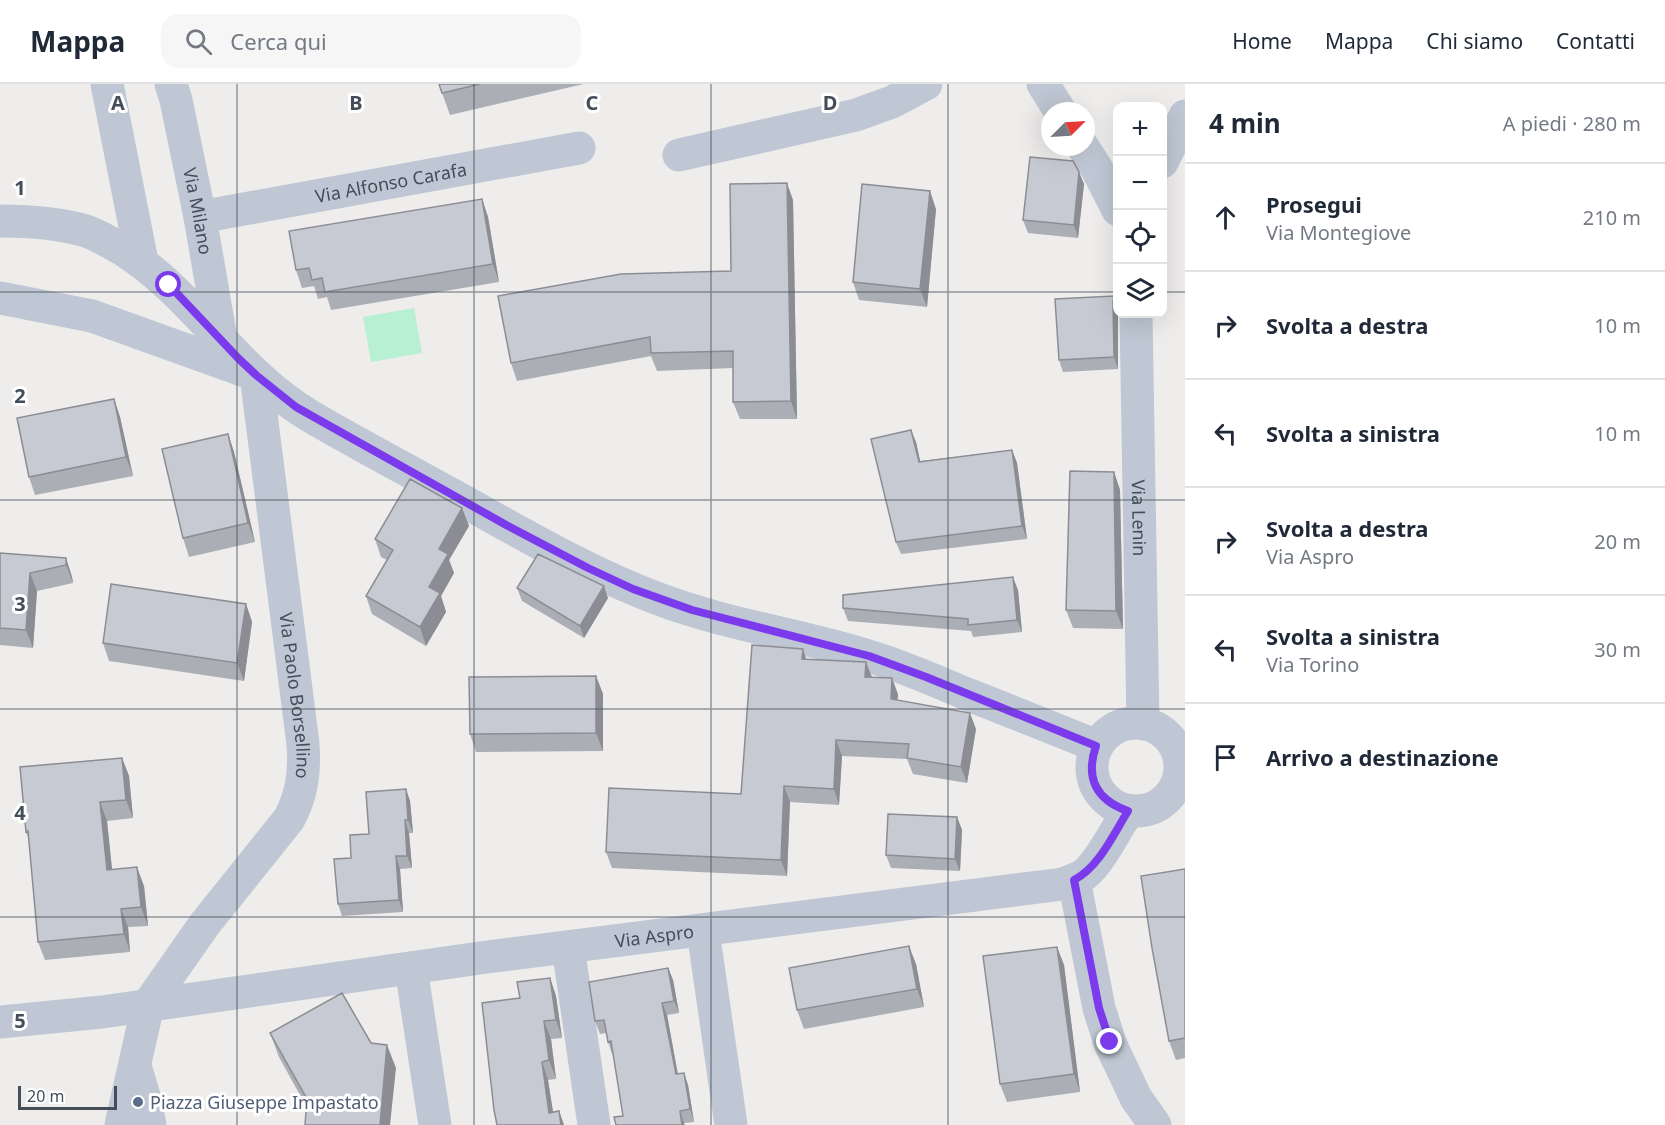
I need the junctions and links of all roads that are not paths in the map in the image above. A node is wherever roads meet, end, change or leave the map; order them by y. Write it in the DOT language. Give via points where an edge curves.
graph roads {
  1 [pos="107,84"];
  2 [pos="171,84"];
  3 [pos="926,84"];
  4 [pos="1043,84"];
  5 [pos="1054,102"];
  6 [pos="1185,116"];
  7 [pos="579,148"];
  8 [pos="679,155"];
  9 [pos="1088,156"];
  10 [pos="1165,156"];
  11 [pos="1113,200"];
  12 [pos="200,217"];
  13 [pos="0,221"];
  14 [pos="142,262"];
  15 [pos="0,298"];
  16 [pos="1136,318"];
  17 [pos="221,339"];
  18 [pos="256,375"];
  19 [pos="1143,723"];
  20 [pos="1096,746"];
  21 [pos="1182,763"];
  22 [pos="1128,811"];
  23 [pos="1074,880"];
  24 [pos="703,931"];
  25 [pos="568,947"];
  26 [pos="411,968"];
  27 [pos="148,1005"];
  28 [pos="0,1022"];
  29 [pos="134,1065"];
  30 [pos="121,1125"];
  31 [pos="150,1125"];
  32 [pos="435,1125"];
  33 [pos="594,1125"];
  34 [pos="731,1125"];
  35 [pos="1155,1125"];
  1 -- 14 [label="street"];
  2 -- 12 [label="street, Via Milano"];
  3 -- 8 [label="street" via="856,115"];
  4 -- 5 [label="street"];
  6 -- 10 [label="street"];
  7 -- 12 [label="street, Via Alfonso Carafa"];
  9 -- 11 [label="street"];
  12 -- 17 [label="street, Via Milano"];
  13 -- 14 [label="street" via="44,223 87,232"];
  14 -- 17 [label="street"];
  15 -- 18 [label="street" via="92,316"];
  16 -- 19 [label="street, Via Lenin"];
  17 -- 18 [label="street"];
  18 -- 20 [label="street" via="309,416 612,580 692,610 869,656"];
  18 -- 27 [label="street, Via Paolo Borsellino" via="303,744 302,786 289,819 204,925"];
  19 -- 20 [label="street" via="1116,728"];
  19 -- 21 [label="street" via="1168,737"];
  20 -- 22 [label="street" via="1092,760 1096,787 1109,802"];
  21 -- 22 [label="street" via="1166,800 1142,812"];
  22 -- 23 [label="street, Via Aspro" via="1092,867"];
  23 -- 24 [label="street, Via Aspro"];
  23 -- 35 [label="street" via="1099,1008 1110,1042 1136,1098"];
  24 -- 25 [label="street, Via Aspro"];
  24 -- 34 [label="street"];
  25 -- 26 [label="street, Via Aspro"];
  25 -- 33 [label="street"];
  26 -- 27 [label="street, Via Aspro"];
  26 -- 32 [label="street"];
  27 -- 28 [label="street, Via Aspro"];
  27 -- 29 [label="street"];
  29 -- 30 [label="street"];
  29 -- 31 [label="street"];
}
